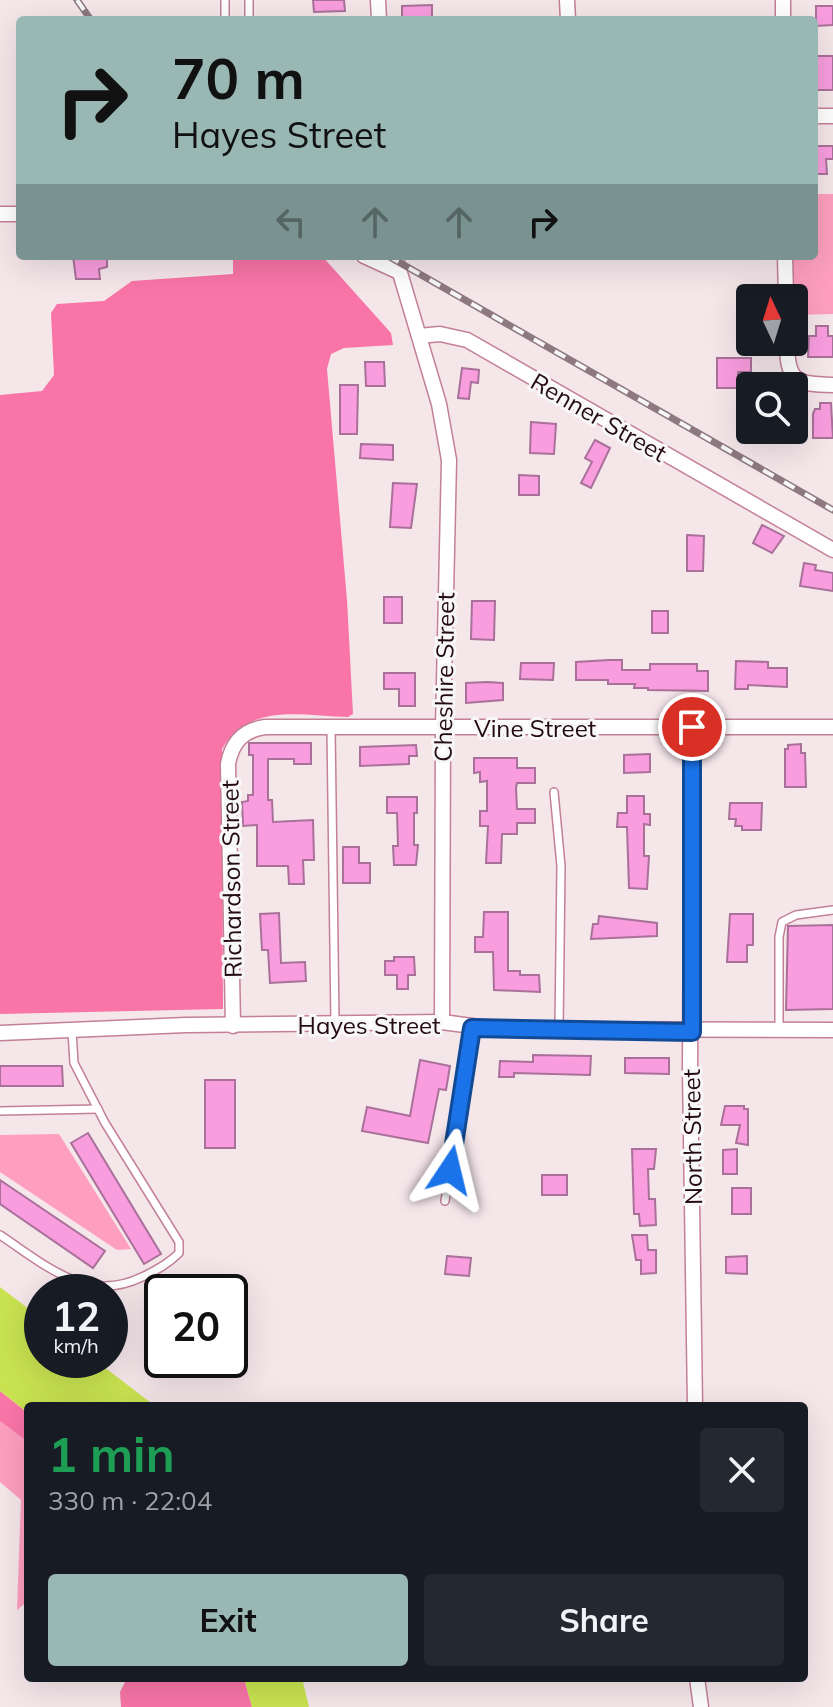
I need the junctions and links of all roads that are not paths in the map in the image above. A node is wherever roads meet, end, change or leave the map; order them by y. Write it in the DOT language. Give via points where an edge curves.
graph roads {
  1 [pos="373,260"];
  2 [pos="396,260"];
  3 [pos="785,260"];
  4 [pos="399,272"];
  5 [pos="786,284"];
  6 [pos="419,336"];
  7 [pos="788,356"];
  8 [pos="833,385"];
  9 [pos="833,550"];
  10 [pos="692,727"];
  11 [pos="833,727"];
  12 [pos="331,728"];
  13 [pos="443,728"];
  14 [pos="240,737"];
  15 [pos="554,792"];
  16 [pos="833,910"];
  17 [pos="442,1022"];
  18 [pos="335,1025"];
  19 [pos="233,1026"];
  20 [pos="472,1028"];
  21 [pos="559,1030"];
  22 [pos="833,1030"];
  23 [pos="72,1031"];
  24 [pos="779,1031"];
  25 [pos="692,1032"];
  26 [pos="0,1033"];
  27 [pos="98,1109"];
  28 [pos="0,1111"];
  29 [pos="445,1201"];
  30 [pos="0,1235"];
  31 [pos="695,1402"];
  32 [pos="698,1682"];
  33 [pos="701,1707"];
  1 -- 4 [label="street"];
  2 -- 4 [label="street"];
  3 -- 5 [label="street"];
  4 -- 6 [label="street"];
  6 -- 9 [label="street, Renner Street" via="467,340"];
  6 -- 13 [label="street, Cheshire Street" via="449,460"];
  7 -- 8 [label="street" via="789,369 799,381"];
  10 -- 11 [label="street, Vine Street"];
  10 -- 13 [label="street, Vine Street"];
  10 -- 25 [label="street, North Street"];
  12 -- 13 [label="street, Vine Street"];
  12 -- 14 [label="street, Vine Street" via="265,727"];
  12 -- 18 [label="lane"];
  13 -- 17 [label="street, Cheshire Street"];
  14 -- 19 [label="street, Richardson Street" via="228,764"];
  15 -- 21 [label="lane" via="561,866"];
  16 -- 24 [label="lane" via="782,922"];
  17 -- 18 [label="street, Hayes Street"];
  17 -- 20 [label="street, Hayes Street"];
  18 -- 19 [label="street, Hayes Street"];
  19 -- 23 [label="street, Hayes Street"];
  20 -- 21 [label="street, Hayes Street"];
  20 -- 29 [label="lane"];
  21 -- 25 [label="street, Hayes Street"];
  22 -- 24 [label="street, Hayes Street"];
  23 -- 26 [label="street, Hayes Street"];
  23 -- 27 [label="lane" via="74,1063"];
  24 -- 25 [label="street, Hayes Street"];
  25 -- 31 [label="street, North Street"];
  27 -- 28 [label="lane"];
  27 -- 30 [label="lane" via="179,1242 179,1253 167,1265 126,1285 101,1288 71,1281"];
  32 -- 33 [label="street"];
}
